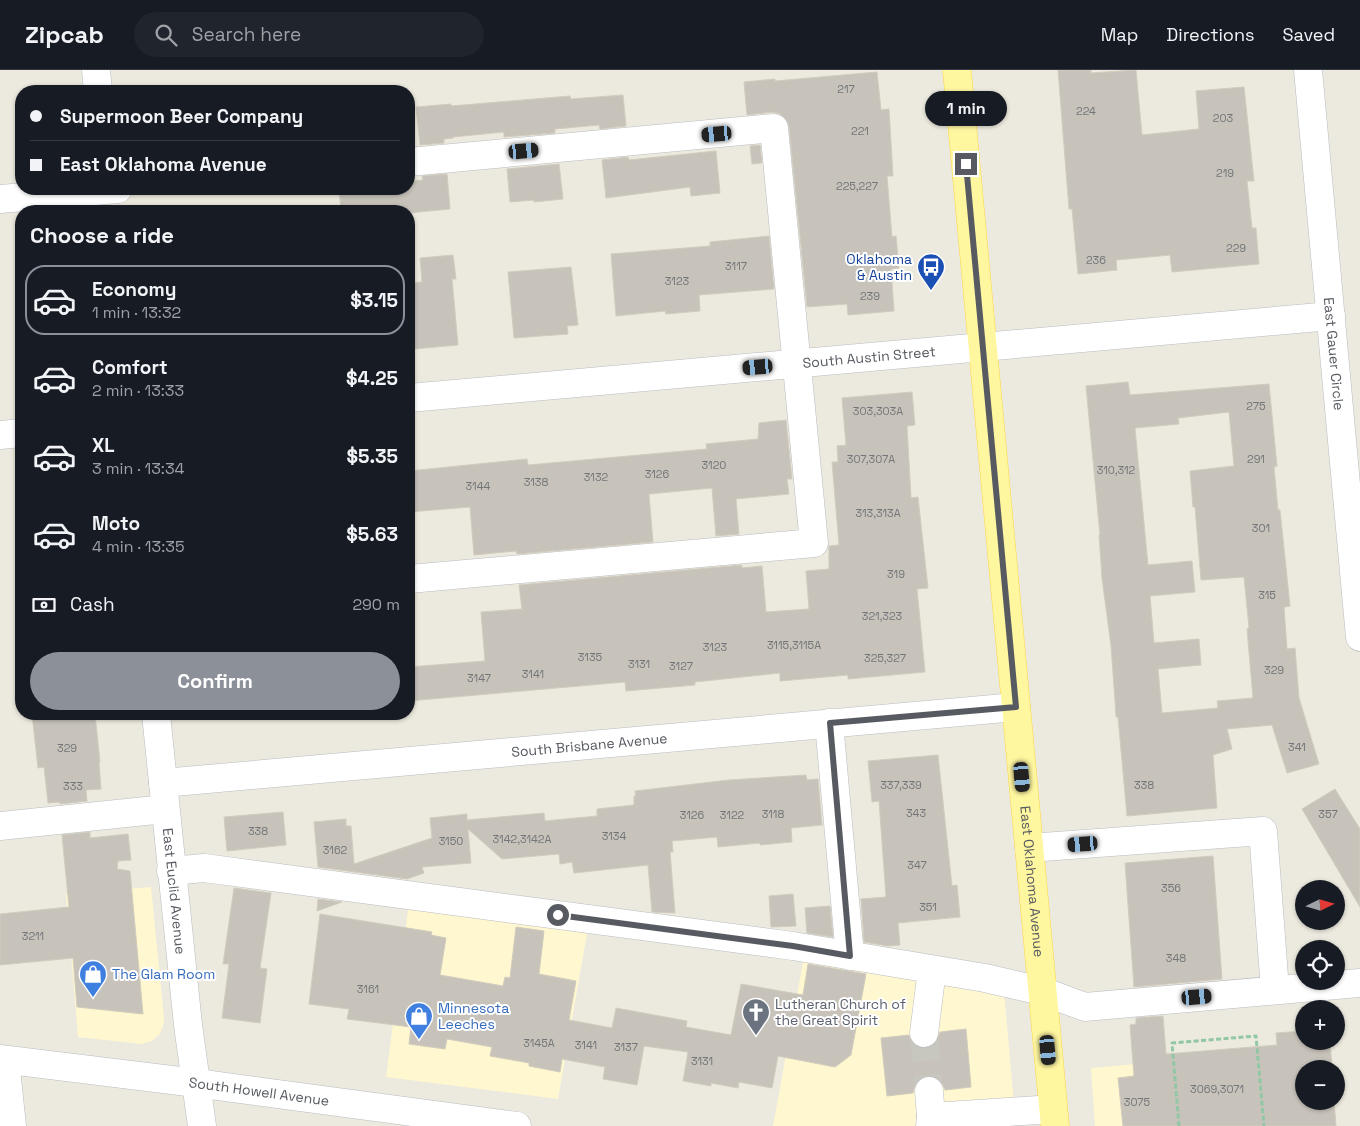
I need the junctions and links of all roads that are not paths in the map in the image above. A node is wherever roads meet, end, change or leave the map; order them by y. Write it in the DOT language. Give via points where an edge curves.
graph roads {
  1 [pos="96,70"];
  2 [pos="957,70"];
  3 [pos="1308,70"];
  4 [pos="97,85"];
  5 [pos="415,161"];
  6 [pos="111,195"];
  7 [pos="0,199"];
  8 [pos="1331,316"];
  9 [pos="982,347"];
  10 [pos="796,363"];
  11 [pos="415,397"];
  12 [pos="15,434"];
  13 [pos="0,435"];
  14 [pos="415,578"];
  15 [pos="1360,636"];
  16 [pos="1016,707"];
  17 [pos="157,720"];
  18 [pos="830,723"];
  19 [pos="164,796"];
  20 [pos="0,826"];
  21 [pos="1029,848"];
  22 [pos="171,871"];
  23 [pos="850,956"];
  24 [pos="932,970"];
  25 [pos="1360,983"];
  26 [pos="1275,990"];
  27 [pos="1042,991"];
  28 [pos="924,1033"];
  29 [pos="3,1060"];
  30 [pos="196,1083"];
  31 [pos="930,1111"];
  32 [pos="1054,1117"];
  33 [pos="12,1126"];
  34 [pos="202,1126"];
  35 [pos="517,1126"];
  1 -- 4 [label="street"];
  2 -- 9 [label="main road, East Oklahoma Avenue"];
  3 -- 8 [label="street, East Gauer Circle"];
  5 -- 10 [label="street" via="774,128"];
  6 -- 7 [label="street"];
  8 -- 9 [label="street, South Austin Street"];
  8 -- 15 [label="street, East Gauer Circle"];
  9 -- 10 [label="street, South Austin Street"];
  9 -- 16 [label="main road, East Oklahoma Avenue"];
  10 -- 11 [label="street, South Austin Street"];
  10 -- 14 [label="street" via="814,543"];
  12 -- 13 [label="street"];
  16 -- 18 [label="street, South Brisbane Avenue"];
  16 -- 21 [label="main road, East Oklahoma Avenue"];
  17 -- 19 [label="street, East Euclid Avenue"];
  18 -- 19 [label="street, South Brisbane Avenue"];
  18 -- 23 [label="street"];
  19 -- 20 [label="street, South Brisbane Avenue"];
  19 -- 22 [label="street, East Euclid Avenue"];
  21 -- 26 [label="street" via="1263,831"];
  21 -- 27 [label="main road, East Oklahoma Avenue"];
  22 -- 23 [label="street" via="204,868"];
  22 -- 30 [label="street, East Euclid Avenue"];
  23 -- 24 [label="street"];
  24 -- 27 [label="street"];
  24 -- 28 [label="street"];
  25 -- 26 [label="street"];
  26 -- 27 [label="street" via="1084,1007"];
  27 -- 32 [label="main road, East Oklahoma Avenue"];
  29 -- 30 [label="street, South Howell Avenue"];
  29 -- 33 [label="street"];
  30 -- 34 [label="street, East Euclid Avenue"];
  30 -- 35 [label="street, South Howell Avenue"];
  31 -- 32 [label="street"];
}
